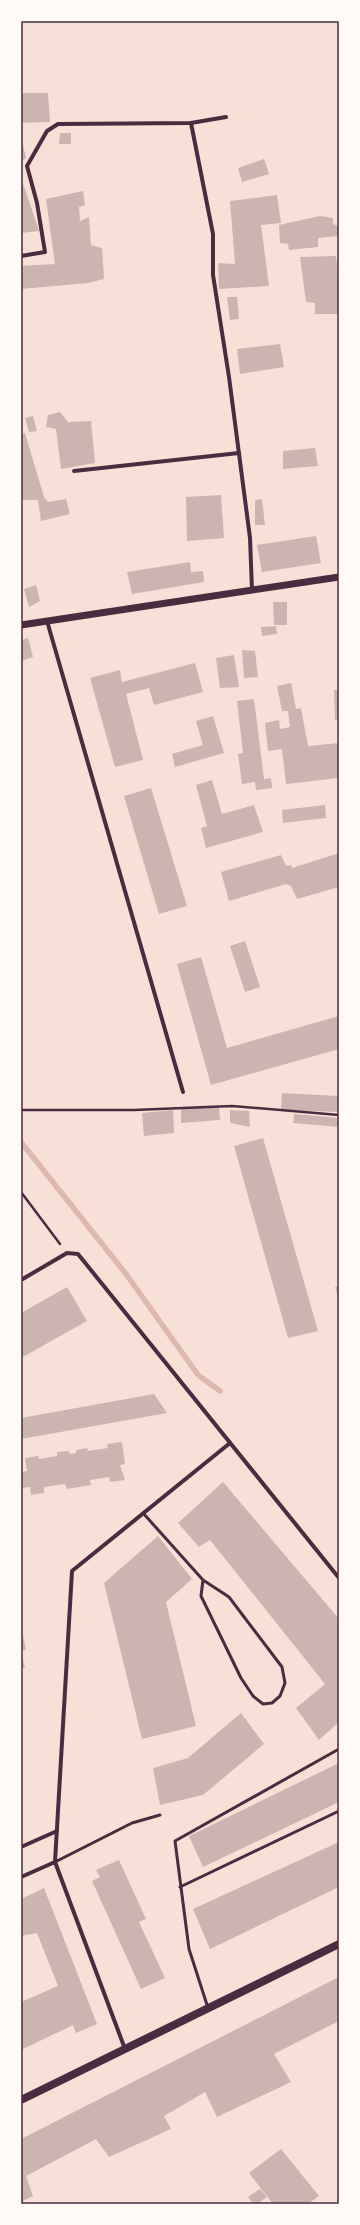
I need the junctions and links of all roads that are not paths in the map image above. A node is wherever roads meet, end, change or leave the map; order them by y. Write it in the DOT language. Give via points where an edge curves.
graph roads {
  1 [pos="226,117"];
  2 [pos="191,123"];
  3 [pos="21,256"];
  4 [pos="239,453"];
  5 [pos="74,471"];
  6 [pos="339,577"];
  7 [pos="252,590"];
  8 [pos="47,621"];
  9 [pos="21,625"];
  10 [pos="183,1092"];
  11 [pos="21,1280"];
  12 [pos="230,1443"];
  13 [pos="143,1513"];
  14 [pos="339,1578"];
  15 [pos="203,1580"];
  16 [pos="339,1749"];
  17 [pos="339,1811"];
  18 [pos="160,1815"];
  19 [pos="57,1831"];
  20 [pos="21,1847"];
  21 [pos="55,1862"];
  22 [pos="21,1877"];
  23 [pos="180,1887"];
  24 [pos="339,1944"];
  25 [pos="208,2008"];
  26 [pos="125,2049"];
  27 [pos="21,2100"];
  1 -- 2 [label="street"];
  2 -- 3 [label="street" via="58,124 47,131 27,166 37,203 45,252"];
  2 -- 4 [label="street" via="213,234 213,275"];
  4 -- 5 [label="street"];
  4 -- 7 [label="street" via="250,538"];
  6 -- 7 [label="street"];
  7 -- 8 [label="street"];
  8 -- 9 [label="street"];
  8 -- 10 [label="street"];
  11 -- 12 [label="street" via="67,1253 78,1254"];
  12 -- 13 [label="street"];
  12 -- 14 [label="street"];
  13 -- 15 [label="lane"];
  13 -- 19 [label="street" via="72,1571"];
  15 -- 15 [label="lane" via="229,1597 282,1668 285,1683 280,1696 272,1703 263,1704 253,1696 241,1678 201,1596"];
  16 -- 23 [label="lane" via="175,1841"];
  17 -- 23 [label="lane"];
  18 -- 21 [label="lane" via="132,1823"];
  19 -- 20 [label="street"];
  19 -- 21 [label="street"];
  21 -- 22 [label="street"];
  21 -- 26 [label="street"];
  23 -- 25 [label="lane" via="189,1949"];
  24 -- 25 [label="main road"];
  25 -- 26 [label="main road"];
  26 -- 27 [label="main road"];
}
